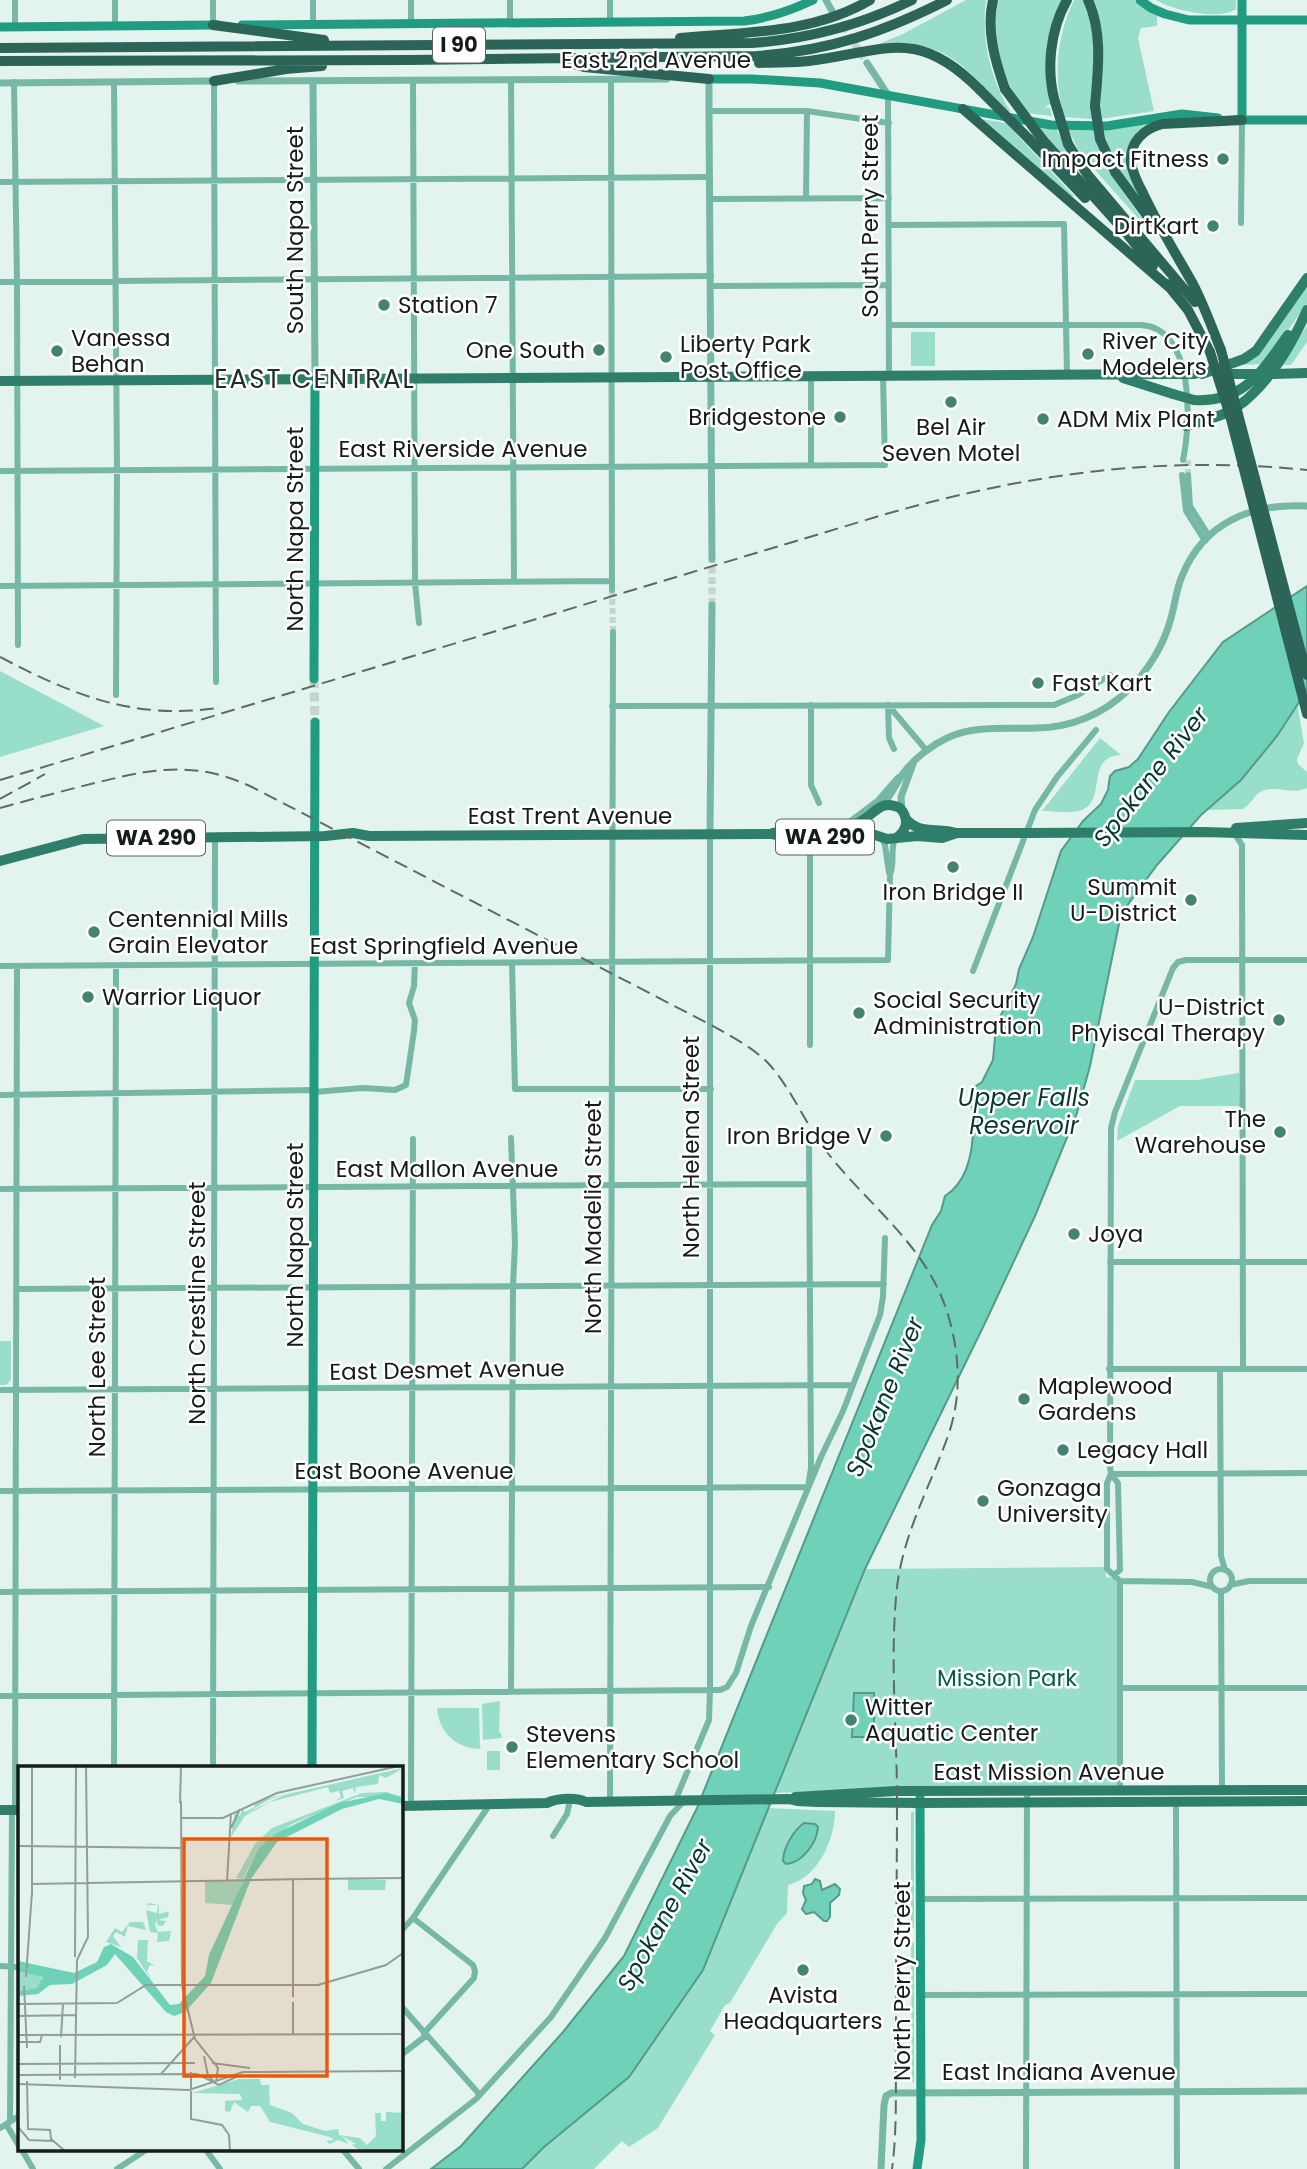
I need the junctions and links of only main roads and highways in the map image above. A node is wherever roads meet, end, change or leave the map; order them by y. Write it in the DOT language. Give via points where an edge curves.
graph roads {
  1 [pos="813,0"];
  2 [pos="870,0"];
  3 [pos="912,0"];
  4 [pos="947,0"];
  5 [pos="993,0"];
  6 [pos="1088,0"];
  7 [pos="1140,0"];
  8 [pos="1242,0"];
  9 [pos="1065,3"];
  10 [pos="1242,20"];
  11 [pos="1307,20"];
  12 [pos="214,25"];
  13 [pos="0,27"];
  14 [pos="625,43"];
  15 [pos="361,45"];
  16 [pos="0,48"];
  17 [pos="694,58"];
  18 [pos="558,59"];
  19 [pos="353,60"];
  20 [pos="0,61"];
  21 [pos="709,79"];
  22 [pos="214,81"];
  23 [pos="963,109"];
  24 [pos="1242,120"];
  25 [pos="1307,120"];
  26 [pos="1160,231"];
  27 [pos="1154,268"];
  28 [pos="1307,278"];
  29 [pos="1170,288"];
  30 [pos="1307,310"];
  31 [pos="1209,321"];
  32 [pos="1216,351"];
  33 [pos="1307,373"];
  34 [pos="1106,374"];
  35 [pos="1194,374"];
  36 [pos="315,378"];
  37 [pos="0,381"];
  38 [pos="1186,426"];
  39 [pos="1307,675"];
  40 [pos="314,679"];
  41 [pos="1307,714"];
  42 [pos="315,722"];
  43 [pos="878,809"];
  44 [pos="904,815"];
  45 [pos="1307,823"];
  46 [pos="1202,832"];
  47 [pos="772,834"];
  48 [pos="810,834"];
  49 [pos="957,834"];
  50 [pos="1307,835"];
  51 [pos="320,836"];
  52 [pos="880,837"];
  53 [pos="895,838"];
  54 [pos="0,861"];
  55 [pos="312,1766"];
  56 [pos="1307,1790"];
  57 [pos="920,1791"];
  58 [pos="790,1799"];
  59 [pos="1307,1801"];
  60 [pos="586,1802"];
  61 [pos="547,1803"];
  62 [pos="920,1803"];
  63 [pos="406,1806"];
  64 [pos="0,1810"];
  65 [pos="15,1810"];
  66 [pos="917,2169"];
  1 -- 12 [label="main road" via="768,19 744,21"];
  2 -- 14 [label="highway" via="835,17 791,28"];
  3 -- 14 [label="highway, I 90" via="851,25 794,39 733,44"];
  4 -- 17 [label="highway, I 90" via="883,30 818,49"];
  5 -- 27 [label="highway, bridge" via="992,43 1005,89 1042,139"];
  6 -- 26 [label="highway, bridge" via="1098,38 1100,139 1115,172"];
  7 -- 10 [label="main road" via="1178,18"];
  8 -- 10 [label="main road"];
  9 -- 31 [label="highway, bridge" via="1054,38 1051,83 1068,144 1087,174"];
  10 -- 11 [label="main road"];
  10 -- 24 [label="main road"];
  12 -- 13 [label="main road"];
  12 -- 15 [label="highway"];
  14 -- 15 [label="highway, I 90"];
  15 -- 16 [label="highway, I 90"];
  17 -- 18 [label="highway, I 90"];
  17 -- 27 [label="highway, bridge" via="724,63 787,62 885,47 928,52 949,63 980,90"];
  18 -- 19 [label="highway, I 90"];
  18 -- 21 [label="highway" via="584,67"];
  19 -- 20 [label="highway, I 90"];
  19 -- 22 [label="highway"];
  21 -- 23 [label="main road, East 2nd Avenue" via="806,81"];
  23 -- 24 [label="main road, East 2nd Avenue" via="1072,126 1107,126 1182,114"];
  23 -- 29 [label="highway"];
  24 -- 25 [label="main road, East 2nd Avenue"];
  24 -- 26 [label="highway" via="1162,124 1139,136 1131,163"];
  26 -- 31 [label="highway"];
  27 -- 29 [label="highway"];
  28 -- 35 [label="main road" via="1256,351"];
  29 -- 32 [label="highway"];
  30 -- 34 [label="main road, bridge" via="1258,376 1222,398 1194,400"];
  30 -- 38 [label="main road" via="1299,330 1256,390 1227,412"];
  31 -- 32 [label="highway"];
  32 -- 39 [label="highway, bridge"];
  32 -- 41 [label="highway, bridge"];
  33 -- 35 [label="main road, bridge"];
  34 -- 35 [label="main road, bridge"];
  34 -- 36 [label="main road"];
  36 -- 37 [label="main road"];
  36 -- 40 [label="main road, North Napa Street"];
  42 -- 51 [label="main road, North Napa Street"];
  43 -- 44 [label="main road, WA 290" via="892,804"];
  43 -- 48 [label="main road, East Trent Avenue / WA 290" via="848,828"];
  43 -- 52 [label="main road" via="871,824"];
  44 -- 49 [label="main road, WA 290" via="921,829"];
  44 -- 53 [label="main road" via="903,832"];
  45 -- 46 [label="main road, WA 290"];
  46 -- 49 [label="main road, WA 290"];
  46 -- 50 [label="main road, WA 290"];
  47 -- 48 [label="main road, East Trent Avenue / WA 290"];
  47 -- 48 [label="main road, East Trent Avenue / WA 290" via="786,830"];
  47 -- 51 [label="main road, East Trent Avenue / WA 290"];
  48 -- 52 [label="main road, East Trent Avenue / WA 290" via="870,832"];
  49 -- 53 [label="main road, WA 290"];
  51 -- 54 [label="main road, East Trent Avenue / WA 290" via="83,839"];
  51 -- 55 [label="main road, North Napa Street" via="314,964"];
  52 -- 53 [label="main road, WA 290"];
  56 -- 57 [label="main road, East Mission Avenue"];
  57 -- 58 [label="main road, East Mission Avenue"];
  57 -- 62 [label="main road, North Perry Street"];
  58 -- 60 [label="main road, East Mission Avenue"];
  58 -- 62 [label="main road, East Mission Avenue"];
  59 -- 62 [label="main road, East Mission Avenue"];
  60 -- 61 [label="main road, East Mission Avenue"];
  60 -- 61 [label="main road, East Mission Avenue"];
  61 -- 63 [label="main road, East Mission Avenue"];
  62 -- 66 [label="main road, North Perry Street" via="921,2149"];
  64 -- 65 [label="main road"];
}
